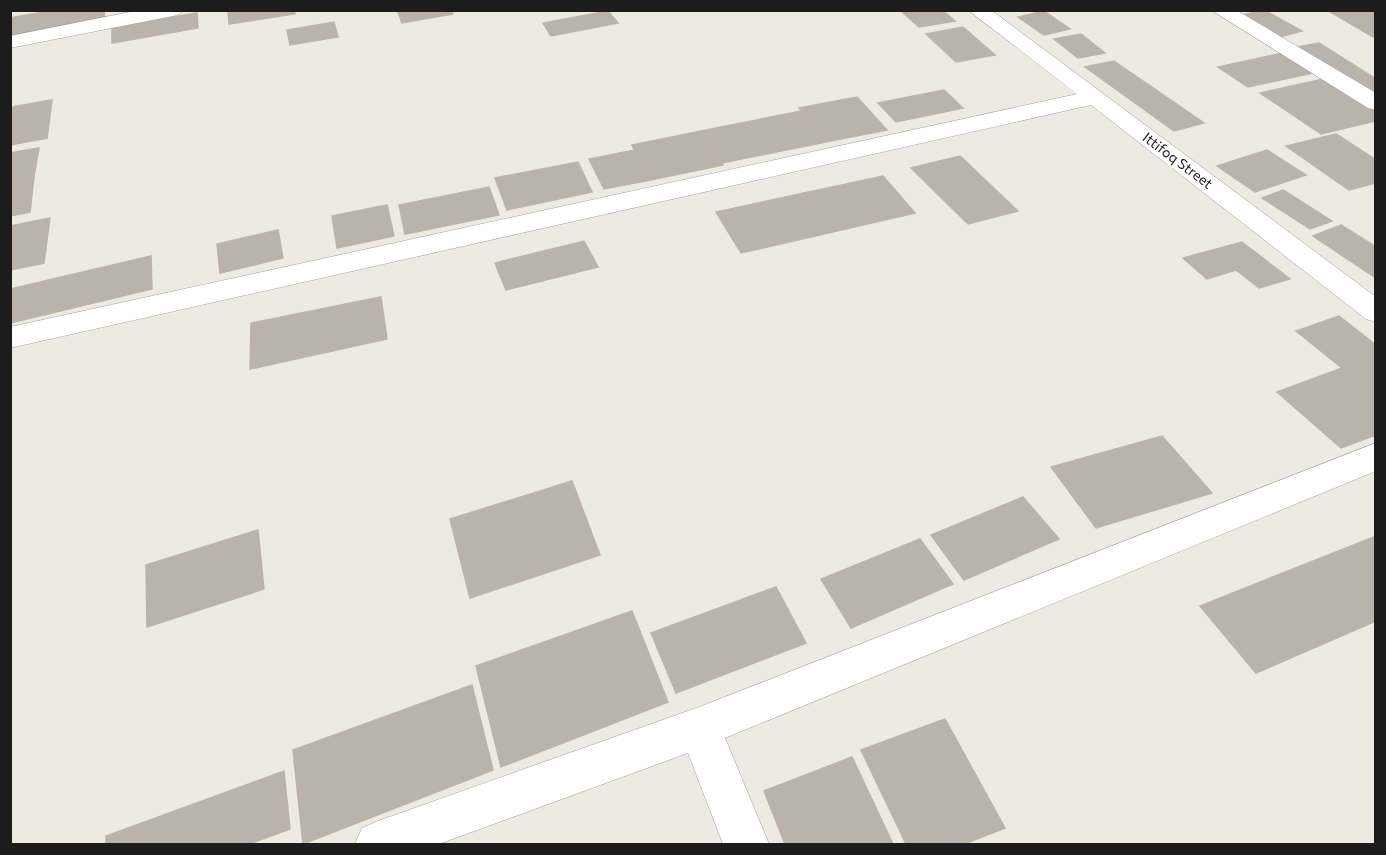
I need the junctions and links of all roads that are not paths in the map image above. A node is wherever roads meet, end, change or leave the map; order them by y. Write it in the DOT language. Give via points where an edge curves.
graph roads {
  1 [pos="172,10"];
  2 [pos="978,10"];
  3 [pos="1221,10"];
  4 [pos="10,42"];
  5 [pos="1095,97"];
  6 [pos="1376,104"];
  7 [pos="1376,312"];
  8 [pos="10,338"];
  9 [pos="1376,456"];
  10 [pos="699,728"];
  11 [pos="378,844"];
  12 [pos="746,844"];
  1 -- 4 [label="street"];
  2 -- 5 [label="street, Ittifoq Street"];
  3 -- 6 [label="street"];
  5 -- 7 [label="street, Ittifoq Street"];
  5 -- 8 [label="street"];
  9 -- 10 [label="street"];
  10 -- 11 [label="street"];
  10 -- 12 [label="street"];
}
